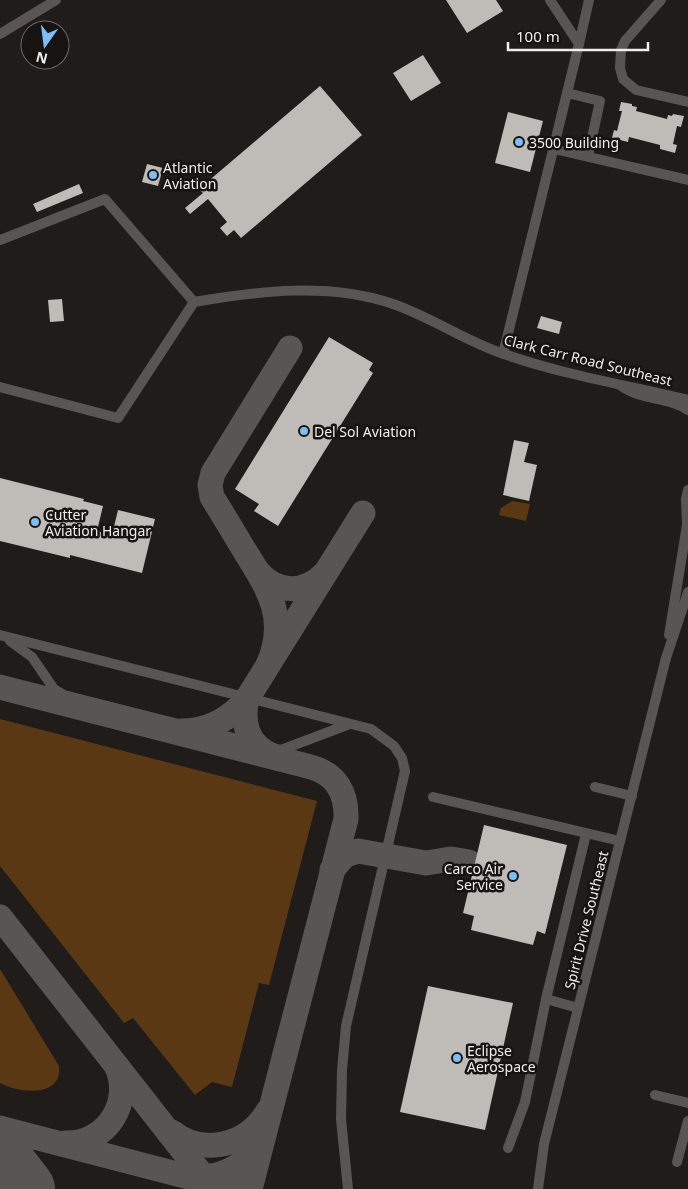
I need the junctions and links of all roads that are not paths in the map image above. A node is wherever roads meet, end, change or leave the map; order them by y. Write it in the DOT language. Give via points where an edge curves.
graph roads {
  1 [pos="56,0"];
  2 [pos="550,0"];
  3 [pos="589,0"];
  4 [pos="660,0"];
  5 [pos="0,34"];
  6 [pos="579,44"];
  7 [pos="567,93"];
  8 [pos="688,102"];
  9 [pos="554,149"];
  10 [pos="588,156"];
  11 [pos="688,180"];
  12 [pos="0,240"];
  13 [pos="194,302"];
  14 [pos="504,354"];
  15 [pos="617,383"];
  16 [pos="0,388"];
  17 [pos="688,400"];
  18 [pos="688,410"];
  19 [pos="688,490"];
  20 [pos="687,522"];
  21 [pos="688,592"];
  22 [pos="0,636"];
  23 [pos="666,658"];
  24 [pos="353,725"];
  25 [pos="594,787"];
  26 [pos="632,796"];
  27 [pos="433,797"];
  28 [pos="586,834"];
  29 [pos="620,841"];
  30 [pos="546,999"];
  31 [pos="578,1008"];
  32 [pos="655,1095"];
  33 [pos="688,1103"];
  34 [pos="688,1121"];
  35 [pos="508,1148"];
  36 [pos="677,1162"];
  37 [pos="348,1189"];
  38 [pos="538,1189"];
  1 -- 5 [label="street"];
  2 -- 6 [label="street"];
  3 -- 6 [label="street"];
  4 -- 8 [label="street" via="625,41 621,50 622,79 636,90"];
  6 -- 7 [label="street"];
  7 -- 9 [label="street"];
  7 -- 10 [label="street" via="600,101"];
  9 -- 10 [label="street"];
  9 -- 14 [label="street"];
  10 -- 11 [label="street"];
  12 -- 13 [label="street" via="105,199"];
  13 -- 14 [label="street, Clark Carr Road Southeast" via="304,291 361,295 417,314"];
  13 -- 16 [label="street" via="118,418"];
  14 -- 15 [label="street, Clark Carr Road Southeast"];
  15 -- 17 [label="street, Clark Carr Road Southeast"];
  15 -- 18 [label="street" via="631,394 677,404"];
  19 -- 20 [label="street"];
  20 -- 23 [label="street"];
  21 -- 23 [label="street"];
  22 -- 24 [label="street"];
  22 -- 24 [label="street" via="32,657 54,688 64,695 272,748 286,750 339,727"];
  23 -- 26 [label="street, Spirit Drive Southeast"];
  24 -- 37 [label="street" via="378,732 394,746 405,771 346,1026 341,1111"];
  25 -- 26 [label="street"];
  26 -- 29 [label="street, Spirit Drive Southeast"];
  27 -- 28 [label="street"];
  28 -- 29 [label="street"];
  28 -- 30 [label="street"];
  29 -- 31 [label="street, Spirit Drive Southeast"];
  30 -- 31 [label="street"];
  30 -- 35 [label="street" via="525,1102"];
  31 -- 38 [label="street, Spirit Drive Southeast" via="544,1144"];
  32 -- 33 [label="street"];
  34 -- 36 [label="street"];
}
